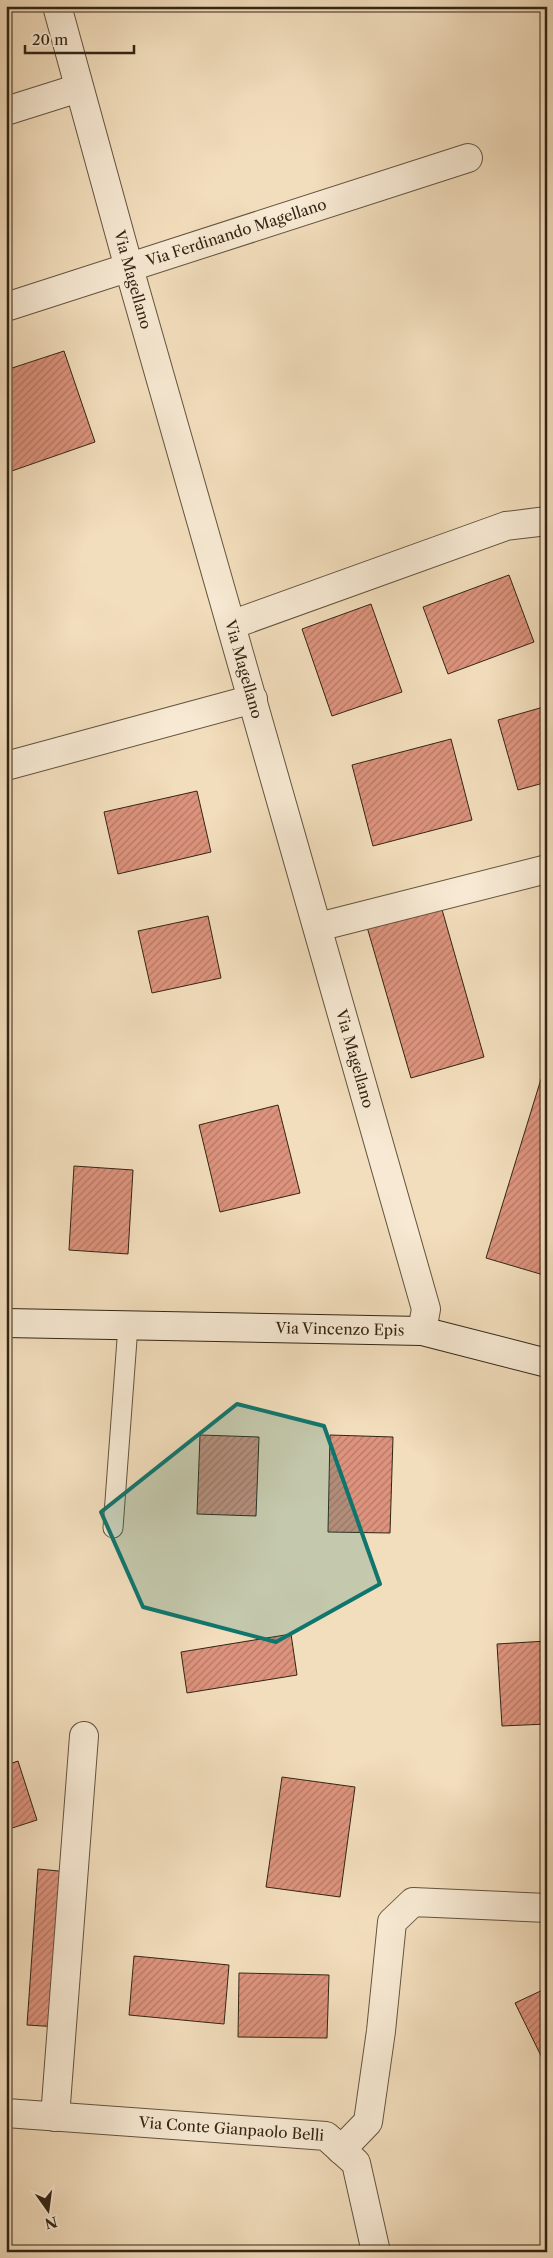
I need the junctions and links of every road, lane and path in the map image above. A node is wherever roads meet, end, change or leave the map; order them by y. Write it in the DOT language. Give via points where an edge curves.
graph roads {
  1 [pos="57,6"];
  2 [pos="79,88"];
  3 [pos="6,111"];
  4 [pos="468,158"];
  5 [pos="129,268"];
  6 [pos="6,307"];
  7 [pos="547,520"];
  8 [pos="231,625"];
  9 [pos="253,699"];
  10 [pos="6,766"];
  11 [pos="547,869"];
  12 [pos="318,927"];
  13 [pos="6,1323"];
  14 [pos="128,1326"];
  15 [pos="422,1331"];
  16 [pos="547,1363"];
  17 [pos="113,1528"];
  18 [pos="84,1736"];
  19 [pos="547,1908"];
  20 [pos="6,2113"];
  21 [pos="55,2117"];
  22 [pos="341,2150"];
  23 [pos="376,2252"];
  1 -- 2 [label="street, Via Magellano"];
  2 -- 3 [label="street"];
  2 -- 5 [label="street, Via Magellano"];
  4 -- 5 [label="street, Via Ferdinando Magellano"];
  5 -- 6 [label="street, Via Ferdinando Magellano"];
  5 -- 8 [label="street, Via Magellano"];
  7 -- 8 [label="street" via="506,526"];
  8 -- 9 [label="street, Via Magellano"];
  9 -- 10 [label="street"];
  9 -- 12 [label="street, Via Magellano"];
  11 -- 12 [label="street"];
  12 -- 15 [label="street, Via Magellano" via="426,1309"];
  13 -- 14 [label="street, Via Vincenzo Epis"];
  14 -- 15 [label="street, Via Vincenzo Epis"];
  14 -- 17 [label="lane"];
  15 -- 16 [label="street, Via Vincenzo Epis"];
  18 -- 21 [label="street"];
  19 -- 22 [label="street" via="413,1902 392,1922 368,2122"];
  20 -- 21 [label="street, Via Conte Gianpaolo Belli"];
  21 -- 22 [label="street, Via Conte Gianpaolo Belli" via="326,2136"];
  22 -- 23 [label="street, Via Conte Gianpaolo Belli" via="356,2162"];
}
